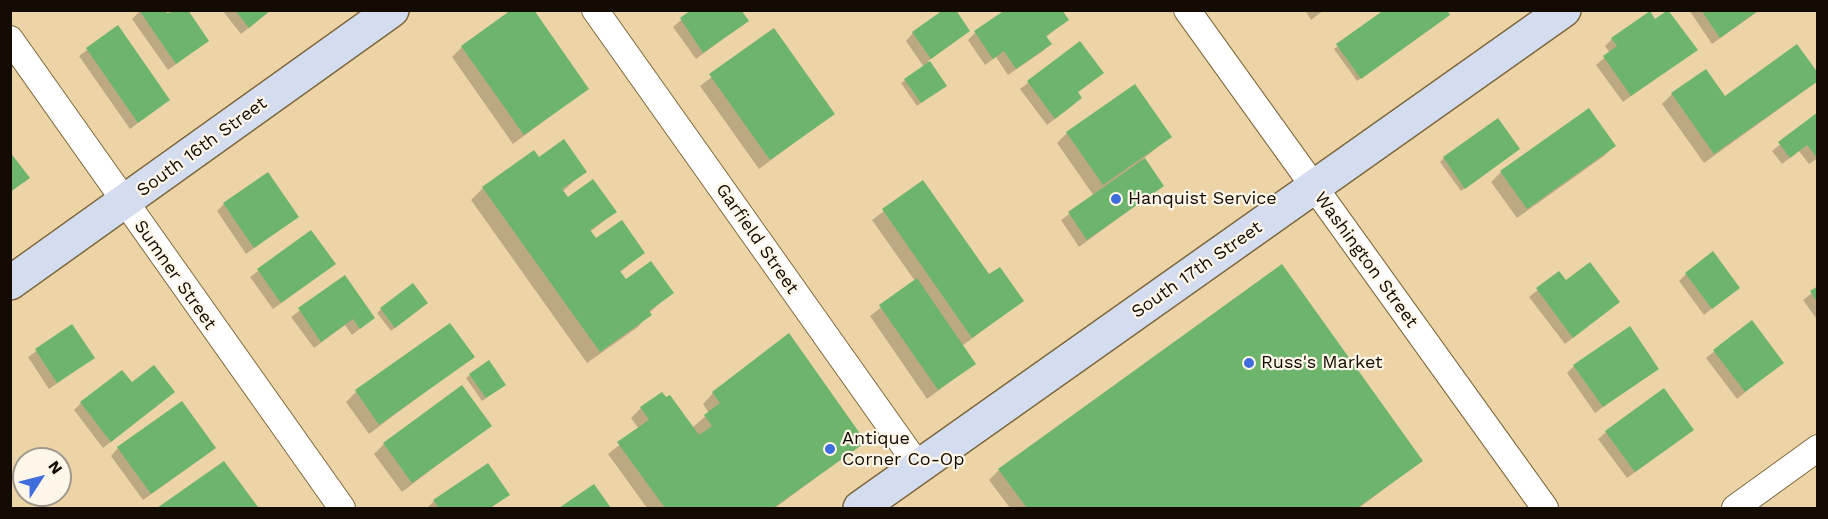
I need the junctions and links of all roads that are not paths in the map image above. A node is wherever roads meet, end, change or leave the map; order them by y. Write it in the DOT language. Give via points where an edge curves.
graph roads {
  1 [pos="392,10"];
  2 [pos="595,10"];
  3 [pos="1187,10"];
  4 [pos="1564,10"];
  5 [pos="10,39"];
  6 [pos="1314,187"];
  7 [pos="124,202"];
  8 [pos="10,283"];
  9 [pos="1818,448"];
  10 [pos="919,467"];
  11 [pos="342,508"];
  12 [pos="860,508"];
  13 [pos="1545,508"];
  14 [pos="1735,508"];
  1 -- 7 [label="main road, South 16th Street"];
  2 -- 10 [label="street, Garfield Street"];
  3 -- 6 [label="street, Washington Street"];
  4 -- 6 [label="main road, South 17th Street"];
  5 -- 7 [label="street, Sumner Street"];
  6 -- 10 [label="main road, South 17th Street"];
  6 -- 13 [label="street, Washington Street"];
  7 -- 8 [label="main road, South 16th Street"];
  7 -- 11 [label="street, Sumner Street"];
  9 -- 14 [label="street"];
  10 -- 12 [label="main road, South 17th Street"];
}
